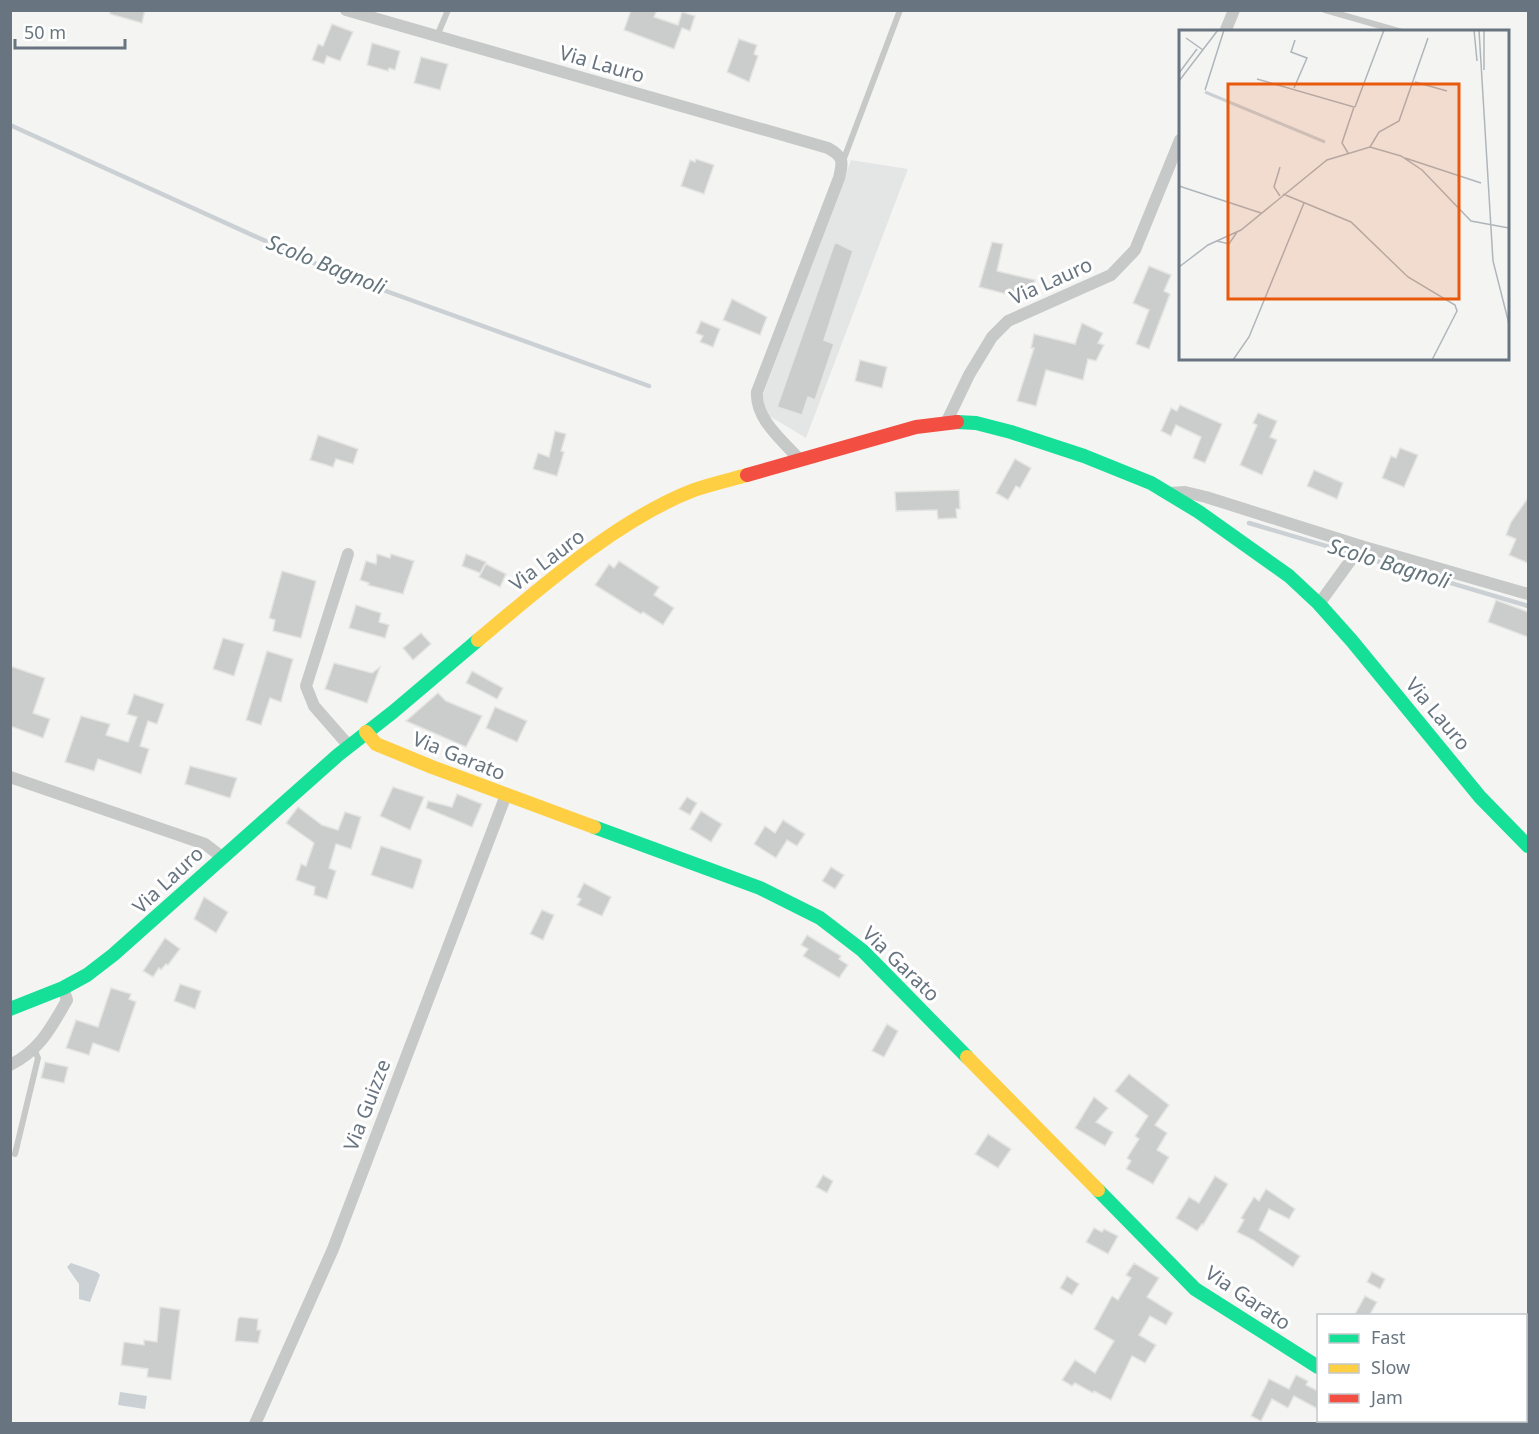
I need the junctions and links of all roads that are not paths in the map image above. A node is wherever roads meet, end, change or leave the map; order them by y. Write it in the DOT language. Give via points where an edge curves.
graph roads {
  1 [pos="346,10"];
  2 [pos="448,10"];
  3 [pos="900,10"];
  4 [pos="1234,10"];
  5 [pos="1325,10"];
  6 [pos="1226,30"];
  7 [pos="1395,30"];
  8 [pos="437,36"];
  9 [pos="1179,142"];
  10 [pos="842,162"];
  11 [pos="946,423"];
  12 [pos="800,460"];
  13 [pos="1169,493"];
  14 [pos="1361,546"];
  15 [pos="348,554"];
  16 [pos="1528,594"];
  17 [pos="1318,604"];
  18 [pos="366,732"];
  19 [pos="349,746"];
  20 [pos="10,777"];
  21 [pos="506,795"];
  22 [pos="1528,846"];
  23 [pos="222,857"];
  24 [pos="63,988"];
  25 [pos="10,1009"];
  26 [pos="34,1049"];
  27 [pos="10,1065"];
  28 [pos="15,1154"];
  29 [pos="1317,1366"];
  30 [pos="255,1424"];
  1 -- 8 [label="street, Via Lauro"];
  2 -- 8 [label="lane"];
  3 -- 10 [label="lane"];
  4 -- 6 [label="street"];
  5 -- 7 [label="lane"];
  8 -- 10 [label="street, Via Lauro" via="828,148 839,154"];
  9 -- 11 [label="street, Via Lauro" via="1135,250 1111,275 1008,321 992,337"];
  10 -- 12 [label="street" via="757,392 756,405 764,419"];
  11 -- 12 [label="street, Via Lauro" via="916,427"];
  11 -- 13 [label="street, Via Lauro" via="976,423 1011,432 1084,456"];
  12 -- 18 [label="street, Via Lauro" via="694,490 625,527 538,590"];
  13 -- 14 [label="street, Via Lauro" via="1206,497"];
  13 -- 17 [label="street, Via Lauro" via="1289,576"];
  14 -- 16 [label="street, Via Lauro"];
  14 -- 17 [label="street"];
  15 -- 19 [label="street" via="306,686 314,706"];
  17 -- 22 [label="street, Via Lauro" via="1480,797"];
  18 -- 19 [label="street, Via Lauro"];
  18 -- 21 [label="street, Via Garato" via="376,744"];
  19 -- 23 [label="street, Via Lauro"];
  20 -- 23 [label="street" via="205,844"];
  21 -- 29 [label="street, Via Garato" via="760,888 820,918 863,951 1195,1289"];
  21 -- 30 [label="street, Via Guizze" via="333,1249"];
  23 -- 24 [label="street, Via Lauro" via="113,955"];
  24 -- 25 [label="street, Via Lauro"];
  24 -- 26 [label="street" via="67,1000"];
  26 -- 27 [label="street"];
  26 -- 28 [label="lane" via="38,1058"];
}
